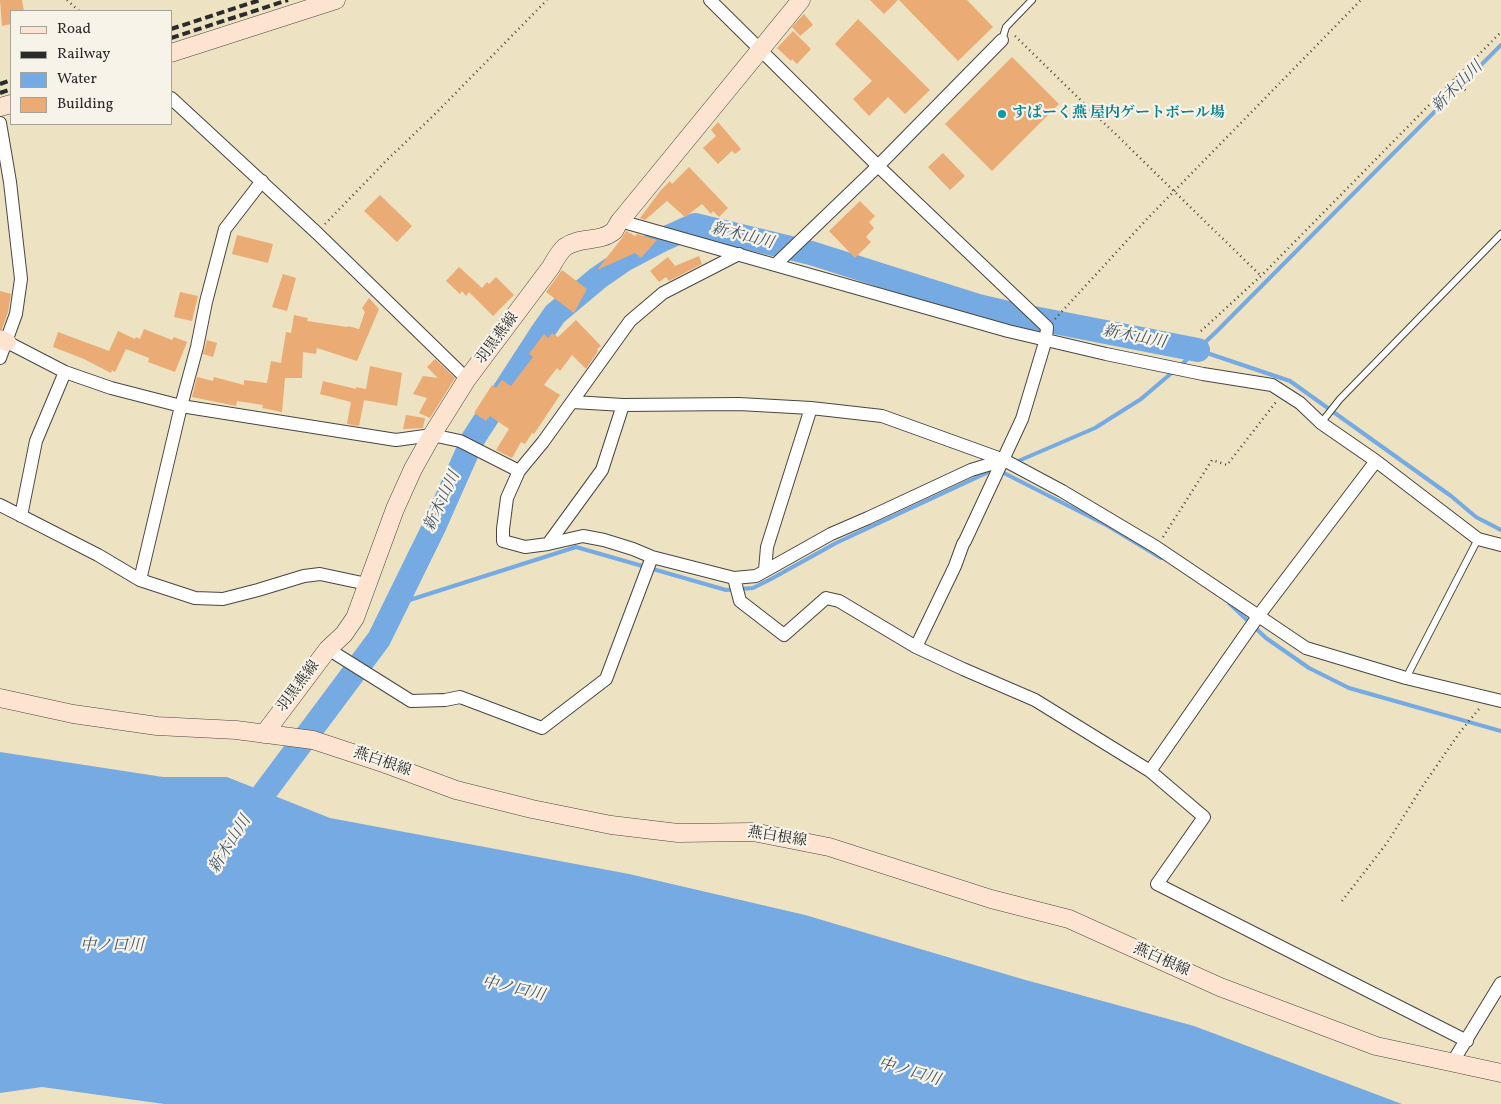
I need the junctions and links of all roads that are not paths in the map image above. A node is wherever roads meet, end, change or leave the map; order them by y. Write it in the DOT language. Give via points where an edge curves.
graph roads {
  1 [pos="336,0"];
  2 [pos="710,0"];
  3 [pos="801,0"];
  4 [pos="1032,0"];
  5 [pos="1003,36"];
  6 [pos="761,50"];
  7 [pos="172,53"];
  8 [pos="172,99"];
  9 [pos="0,123"];
  10 [pos="878,166"];
  11 [pos="262,181"];
  12 [pos="620,221"];
  13 [pos="1501,234"];
  14 [pos="739,254"];
  15 [pos="776,264"];
  16 [pos="1046,333"];
  17 [pos="4,340"];
  18 [pos="0,358"];
  19 [pos="65,372"];
  20 [pos="468,379"];
  21 [pos="573,402"];
  22 [pos="623,405"];
  23 [pos="181,406"];
  24 [pos="811,408"];
  25 [pos="1321,423"];
  26 [pos="432,435"];
  27 [pos="1004,460"];
  28 [pos="1376,462"];
  29 [pos="519,471"];
  30 [pos="0,505"];
  31 [pos="21,516"];
  32 [pos="1478,539"];
  33 [pos="548,544"];
  34 [pos="1501,545"];
  35 [pos="652,557"];
  36 [pos="765,570"];
  37 [pos="734,578"];
  38 [pos="140,580"];
  39 [pos="368,584"];
  40 [pos="1259,615"];
  41 [pos="916,647"];
  42 [pos="328,648"];
  43 [pos="1406,678"];
  44 [pos="0,698"];
  45 [pos="1495,700"];
  46 [pos="264,734"];
  47 [pos="1150,772"];
  48 [pos="1501,983"];
  49 [pos="1497,997"];
  50 [pos="1467,1041"];
  51 [pos="1452,1063"];
  52 [pos="1501,1073"];
  1 -- 7 [label="main road"];
  2 -- 6 [label="street"];
  3 -- 6 [label="main road, 羽黒燕線"];
  4 -- 5 [label="lane" via="1006,27"];
  5 -- 10 [label="street"];
  6 -- 10 [label="street"];
  6 -- 12 [label="main road, 羽黒燕線"];
  8 -- 11 [label="street"];
  9 -- 17 [label="street" via="21,279 16,314"];
  10 -- 15 [label="street"];
  10 -- 16 [label="street"];
  11 -- 20 [label="street"];
  11 -- 23 [label="street" via="225,229"];
  12 -- 14 [label="street"];
  12 -- 20 [label="main road, 羽黒燕線" via="614,231 594,240 578,240 565,247"];
  13 -- 25 [label="lane" via="1340,399"];
  14 -- 15 [label="street"];
  14 -- 21 [label="street" via="663,293 642,310 625,328"];
  15 -- 16 [label="street" via="1008,331"];
  16 -- 25 [label="street" via="1106,354 1272,385 1300,403"];
  16 -- 27 [label="street" via="1022,419"];
  17 -- 18 [label="street"];
  17 -- 19 [label="street"];
  19 -- 23 [label="street"];
  19 -- 31 [label="street" via="36,441"];
  20 -- 26 [label="main road, 羽黒燕線"];
  21 -- 22 [label="street"];
  21 -- 29 [label="street"];
  22 -- 24 [label="street" via="738,404"];
  22 -- 33 [label="street" via="602,470"];
  23 -- 26 [label="street" via="396,440"];
  23 -- 38 [label="street"];
  24 -- 27 [label="street" via="882,416"];
  24 -- 36 [label="street" via="766,547"];
  25 -- 28 [label="street"];
  26 -- 29 [label="street" via="460,441"];
  26 -- 39 [label="main road, 羽黒燕線" via="394,509"];
  27 -- 36 [label="street" via="971,470 831,534"];
  27 -- 40 [label="street" via="1156,547"];
  27 -- 41 [label="street"];
  28 -- 32 [label="street"];
  28 -- 40 [label="street"];
  29 -- 33 [label="street" via="507,498 503,541 525,547"];
  30 -- 31 [label="street"];
  31 -- 38 [label="street"];
  32 -- 34 [label="street"];
  32 -- 43 [label="lane"];
  33 -- 35 [label="street" via="584,536"];
  35 -- 37 [label="street"];
  35 -- 42 [label="street" via="606,679 542,728 460,697 411,701"];
  36 -- 37 [label="street" via="756,576"];
  37 -- 41 [label="street" via="740,601 784,635 826,598 839,601"];
  38 -- 39 [label="street" via="195,598 223,599 320,574"];
  39 -- 42 [label="main road, 羽黒燕線" via="355,618 344,634"];
  40 -- 43 [label="street" via="1306,648"];
  40 -- 47 [label="street"];
  41 -- 47 [label="street" via="1035,700"];
  42 -- 46 [label="main road, 羽黒燕線"];
  43 -- 45 [label="street"];
  44 -- 46 [label="main road, 燕白根線" via="73,714 157,726"];
  46 -- 51 [label="main road, 燕白根線" via="313,740 456,790 610,825 678,833 753,832 829,847 991,899 1069,920 1220,988 1376,1046"];
  47 -- 50 [label="street" via="1204,817 1157,884"];
  48 -- 49 [label="street"];
  49 -- 50 [label="street"];
  50 -- 51 [label="street"];
  51 -- 52 [label="main road, 燕白根線"];
}
